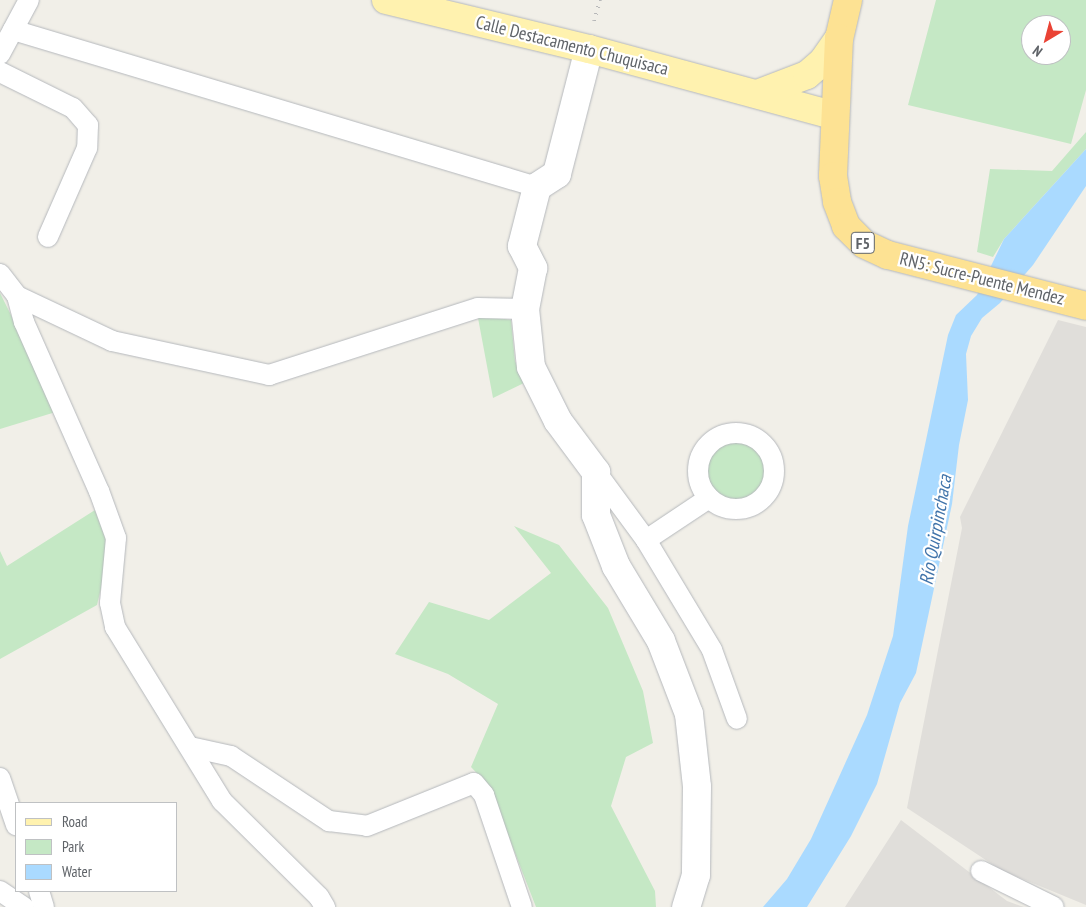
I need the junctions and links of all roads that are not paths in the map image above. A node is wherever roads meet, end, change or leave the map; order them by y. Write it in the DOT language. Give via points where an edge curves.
graph roads {
  1 [pos="29,0"];
  2 [pos="386,0"];
  3 [pos="848,0"];
  4 [pos="13,30"];
  5 [pos="838,38"];
  6 [pos="589,49"];
  7 [pos="0,54"];
  8 [pos="0,72"];
  9 [pos="757,94"];
  10 [pos="834,116"];
  11 [pos="537,187"];
  12 [pos="48,237"];
  13 [pos="0,274"];
  14 [pos="17,296"];
  15 [pos="1078,303"];
  16 [pos="525,309"];
  17 [pos="596,472"];
  18 [pos="709,498"];
  19 [pos="646,540"];
  20 [pos="737,719"];
  21 [pos="190,747"];
  22 [pos="0,778"];
  23 [pos="15,822"];
  24 [pos="981,871"];
  25 [pos="0,891"];
  26 [pos="39,892"];
  27 [pos="24,907"];
  28 [pos="44,907"];
  29 [pos="325,907"];
  30 [pos="522,907"];
  31 [pos="686,907"];
  32 [pos="1054,907"];
  1 -- 4 [label="street"];
  2 -- 6 [label="main road, Calle Destacamento Chuquisaca"];
  3 -- 5 [label="highway, RN5: Sucre-Puente Mendez / F5"];
  4 -- 7 [label="street"];
  4 -- 11 [label="street"];
  5 -- 9 [label="main road" via="807,75"];
  5 -- 10 [label="highway, RN5: Sucre-Puente Mendez / F5"];
  6 -- 9 [label="main road, Calle Destacamento Chuquisaca"];
  6 -- 11 [label="street" via="557,174"];
  8 -- 12 [label="street" via="73,108 88,125 87,148"];
  9 -- 10 [label="main road, Calle Destacamento Chuquisaca"];
  10 -- 15 [label="highway, RN5: Sucre-Puente Mendez / F5" via="833,176 837,202 846,226 864,244 888,255"];
  11 -- 16 [label="street" via="522,246 533,268"];
  13 -- 14 [label="street"];
  14 -- 16 [label="street" via="112,341 268,375 478,308"];
  14 -- 21 [label="street" via="24,322 99,491 116,538 110,603 115,627"];
  16 -- 17 [label="street" via="531,367 558,421"];
  17 -- 19 [label="street"];
  17 -- 31 [label="street" via="596,516 616,566 662,642 689,714 698,786 696,875"];
  18 -- 19 [label="street"];
  19 -- 20 [label="street" via="712,650"];
  21 -- 29 [label="street" via="222,801 319,897"];
  21 -- 30 [label="street" via="231,756 330,820 367,826 474,783 484,795"];
  22 -- 23 [label="street"];
  24 -- 32 [label="street"];
  25 -- 27 [label="street"];
  26 -- 28 [label="street"];
}
